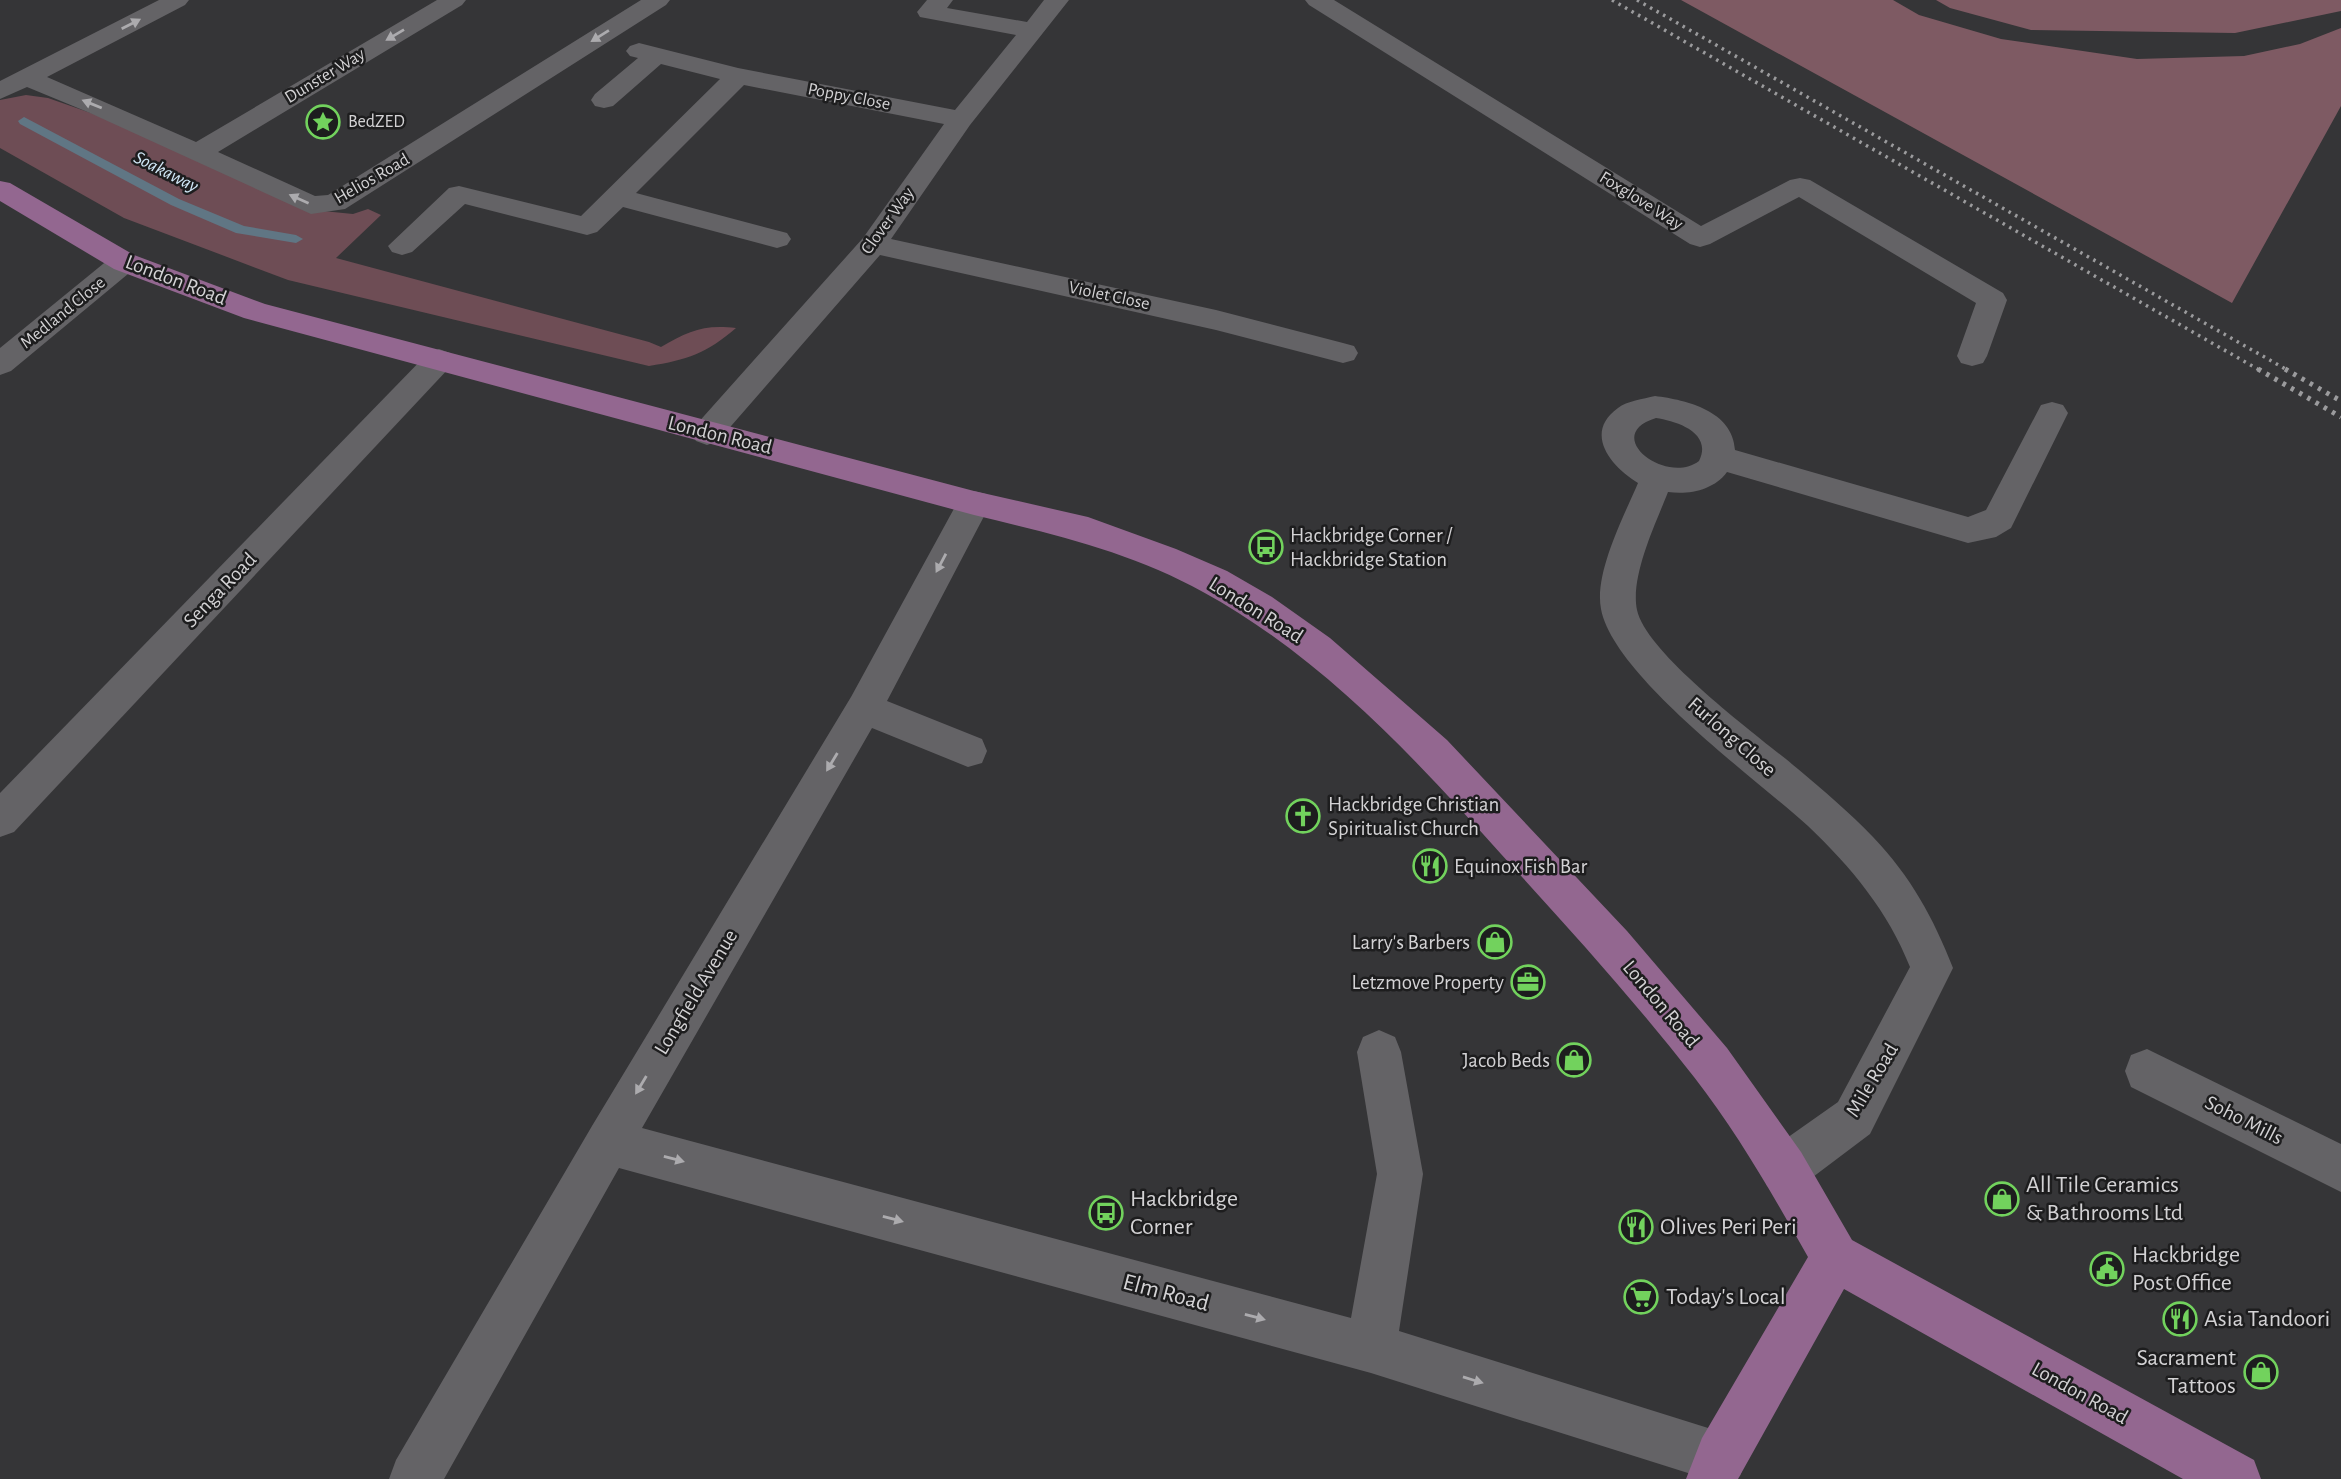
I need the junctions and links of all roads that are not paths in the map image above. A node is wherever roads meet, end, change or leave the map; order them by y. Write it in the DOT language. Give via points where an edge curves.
graph roads {
  1 [pos="177,0"];
  2 [pos="454,0"];
  3 [pos="657,0"];
  4 [pos="941,0"];
  5 [pos="1058,0"];
  6 [pos="1317,0"];
  7 [pos="1031,30"];
  8 [pos="738,76"];
  9 [pos="27,78"];
  10 [pos="0,91"];
  11 [pos="604,100"];
  12 [pos="961,119"];
  13 [pos="196,153"];
  14 [pos="0,189"];
  15 [pos="615,196"];
  16 [pos="777,239"];
  17 [pos="873,244"];
  18 [pos="402,246"];
  19 [pos="124,262"];
  20 [pos="1343,353"];
  21 [pos="1972,356"];
  22 [pos="439,360"];
  23 [pos="0,364"];
  24 [pos="2053,413"];
  25 [pos="707,433"];
  26 [pos="1720,458"];
  27 [pos="1657,478"];
  28 [pos="974,503"];
  29 [pos="864,708"];
  30 [pos="968,751"];
  31 [pos="0,820"];
  32 [pos="1932,968"];
  33 [pos="1379,1052"];
  34 [pos="2147,1071"];
  35 [pos="608,1142"];
  36 [pos="1784,1169"];
  37 [pos="2341,1169"];
  38 [pos="1835,1257"];
  39 [pos="1371,1348"];
  40 [pos="1716,1468"];
  41 [pos="415,1479"];
  42 [pos="2235,1479"];
  9 -- 1 [label="street, one-way"];
  2 -- 13 [label="street, Dunster Way, one-way"];
  3 -- 13 [label="street, Helios Road, one-way" via="335,203 311,205"];
  4 -- 7 [label="street" via="929,12"];
  5 -- 7 [label="street, Clover Way"];
  6 -- 21 [label="street, Foxglove Way" via="1700,238 1800,186 1992,300"];
  7 -- 12 [label="street, Clover Way"];
  8 -- 11 [label="street, Poppy Close" via="648,54"];
  8 -- 12 [label="street, Poppy Close"];
  8 -- 15 [label="street"];
  9 -- 10 [label="street"];
  13 -- 9 [label="street, Helios Road, one-way"];
  12 -- 17 [label="street, Clover Way"];
  14 -- 19 [label="main road, London Road"];
  15 -- 16 [label="street"];
  15 -- 18 [label="street" via="587,226 459,194"];
  17 -- 20 [label="street, Violet Close"];
  17 -- 25 [label="street, Clover Way"];
  19 -- 22 [label="main road, London Road" via="255,311"];
  19 -- 23 [label="street, Medland Close"];
  22 -- 25 [label="main road, London Road"];
  22 -- 31 [label="street, Senga Road"];
  24 -- 26 [label="street" via="1999,519 1984,528 1968,530"];
  25 -- 28 [label="main road, London Road"];
  26 -- 27 [label="street" via="1714,468 1691,480"];
  26 -- 27 [label="street" via="1715,434 1704,423 1673,409 1639,410 1618,426 1619,449 1641,471"];
  27 -- 32 [label="street, Furlong Close" via="1623,565 1618,607 1630,635 1704,715 1815,809 1873,868 1920,932"];
  28 -- 29 [label="street, Longfield Avenue, one-way"];
  28 -- 36 [label="main road, London Road" via="1088,530 1164,558 1259,607 1317,648 1433,752 1603,935 1711,1063"];
  29 -- 30 [label="street"];
  29 -- 35 [label="street, Longfield Avenue, one-way"];
  32 -- 36 [label="street, Mile Road" via="1854,1118"];
  33 -- 39 [label="street" via="1400,1174"];
  34 -- 37 [label="street, Soho Mills"];
  35 -- 39 [label="street, Elm Road, one-way"];
  35 -- 41 [label="street, Longfield Avenue"];
  36 -- 38 [label="main road, London Road"];
  38 -- 40 [label="main road"];
  38 -- 42 [label="main road, London Road"];
  39 -- 40 [label="street, Elm Road, one-way"];
}
